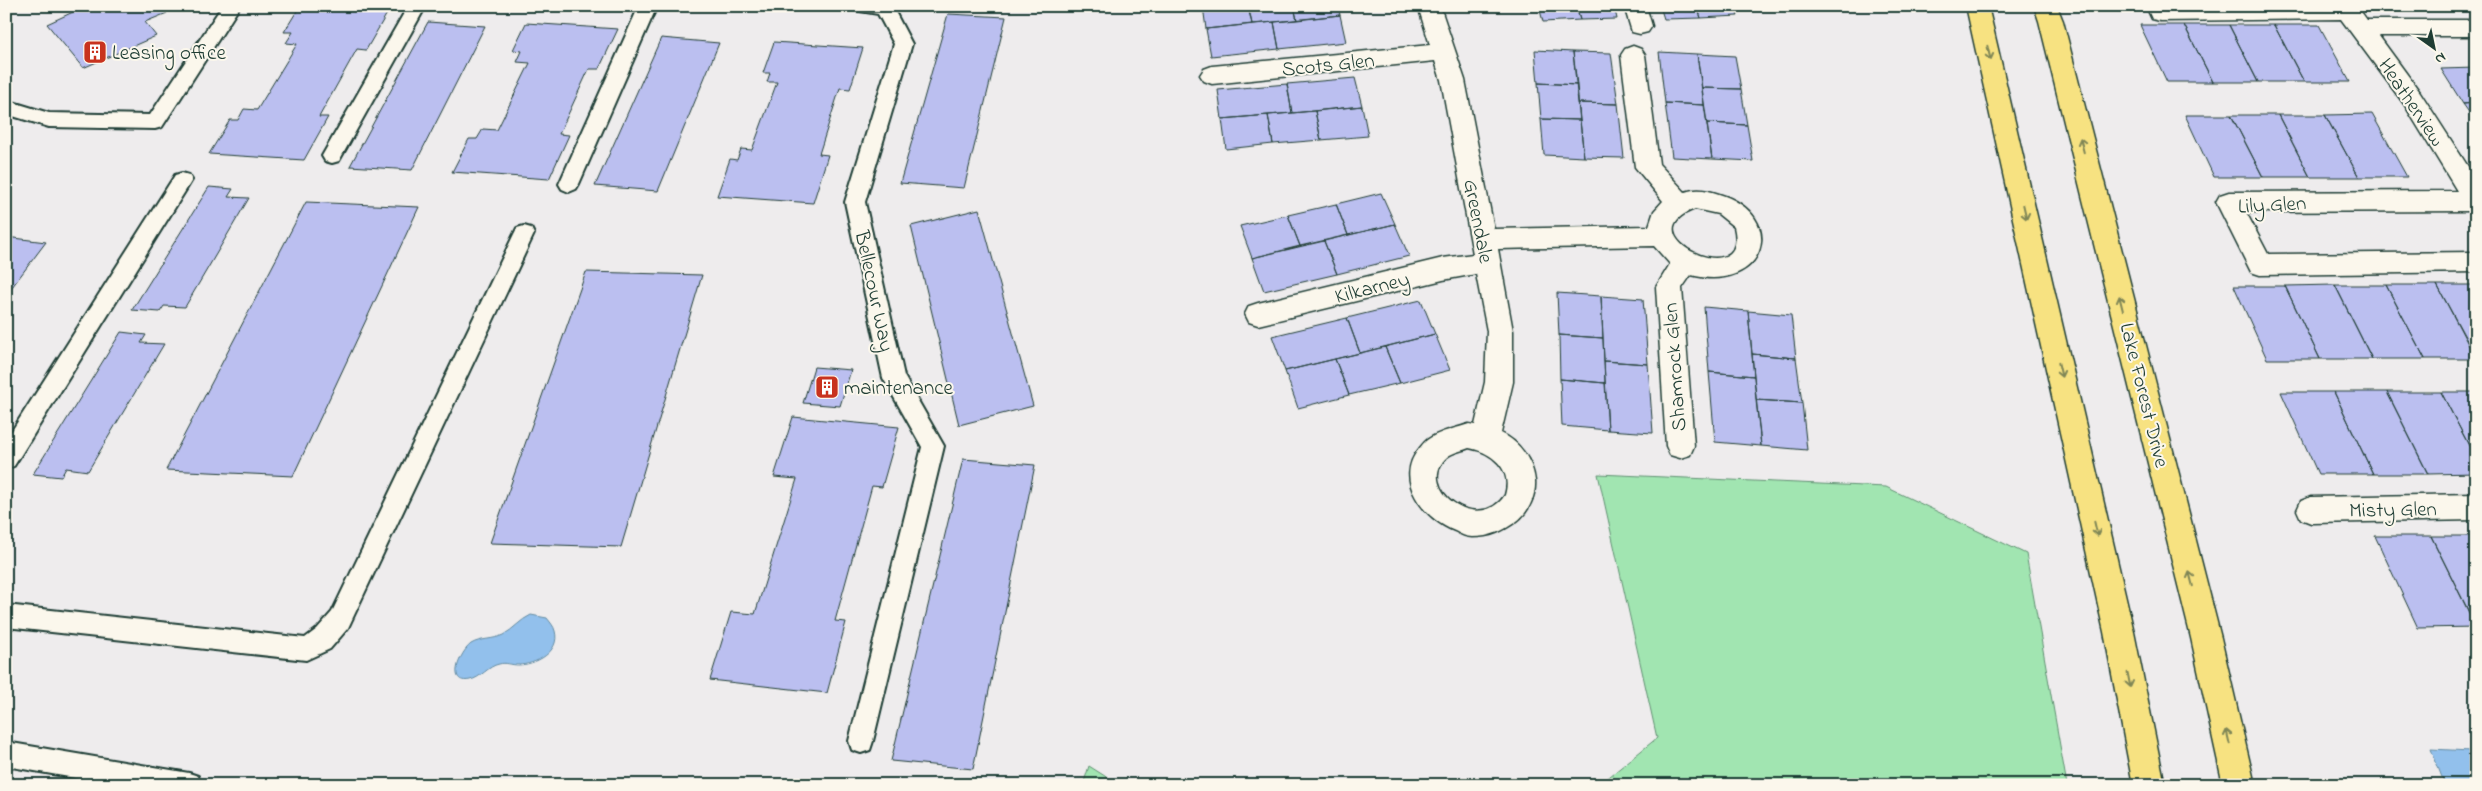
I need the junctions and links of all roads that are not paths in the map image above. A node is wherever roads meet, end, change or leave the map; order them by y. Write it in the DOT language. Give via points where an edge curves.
graph roads {
  1 [pos="231,6"];
  2 [pos="417,6"];
  3 [pos="648,6"];
  4 [pos="860,6"];
  5 [pos="1429,6"];
  6 [pos="1977,6"];
  7 [pos="2045,6"];
  8 [pos="2157,6"];
  9 [pos="884,7"];
  10 [pos="2350,15"];
  11 [pos="2476,28"];
  12 [pos="1444,52"];
  13 [pos="1633,55"];
  14 [pos="1212,75"];
  15 [pos="6,107"];
  16 [pos="332,156"];
  17 [pos="182,180"];
  18 [pos="569,184"];
  19 [pos="2476,200"];
  20 [pos="1679,202"];
  21 [pos="524,234"];
  22 [pos="1661,236"];
  23 [pos="1484,250"];
  24 [pos="1685,262"];
  25 [pos="2476,262"];
  26 [pos="1258,314"];
  27 [pos="1486,439"];
  28 [pos="1680,446"];
  29 [pos="6,459"];
  30 [pos="2476,507"];
  31 [pos="2311,510"];
  32 [pos="6,616"];
  33 [pos="861,741"];
  34 [pos="6,754"];
  35 [pos="189,785"];
  36 [pos="2149,785"];
  37 [pos="2239,785"];
  1 -- 15 [label="lane" via="155,122 49,120"];
  2 -- 16 [label="lane"];
  3 -- 18 [label="lane"];
  4 -- 9 [label="lane, Bellecour Way"];
  5 -- 12 [label="street, Greendale"];
  6 -- 36 [label="main road, one-way" via="2117,623"];
  37 -- 7 [label="main road, Lake Forest Drive, one-way" via="2201,619"];
  8 -- 10 [label="street" via="2160,13"];
  9 -- 33 [label="lane, Bellecour Way" via="903,44 855,202 894,378 933,446"];
  10 -- 11 [label="street"];
  10 -- 19 [label="street, Heatherview" via="2412,98"];
  12 -- 14 [label="street, Scots Glen"];
  12 -- 23 [label="street, Greendale" via="1453,80"];
  13 -- 20 [label="street" via="1647,167"];
  17 -- 29 [label="lane"];
  19 -- 25 [label="street, Lily Glen" via="2229,202 2260,266"];
  20 -- 22 [label="street" via="1668,208 1662,218"];
  20 -- 24 [label="street" via="1709,200 1724,205 1737,214 1749,236 1748,248 1742,259 1730,266 1700,268"];
  21 -- 32 [label="lane" via="340,620 317,646 306,649"];
  22 -- 23 [label="street, Kilkarney"];
  22 -- 24 [label="street" via="1672,253"];
  23 -- 26 [label="street, Kilkarney" via="1443,269"];
  23 -- 27 [label="street, Greendale" via="1500,332 1498,382"];
  24 -- 28 [label="street, Shamrock Glen" via="1669,287"];
  30 -- 31 [label="street, Misty Glen"];
  34 -- 35 [label="lane"];
}
